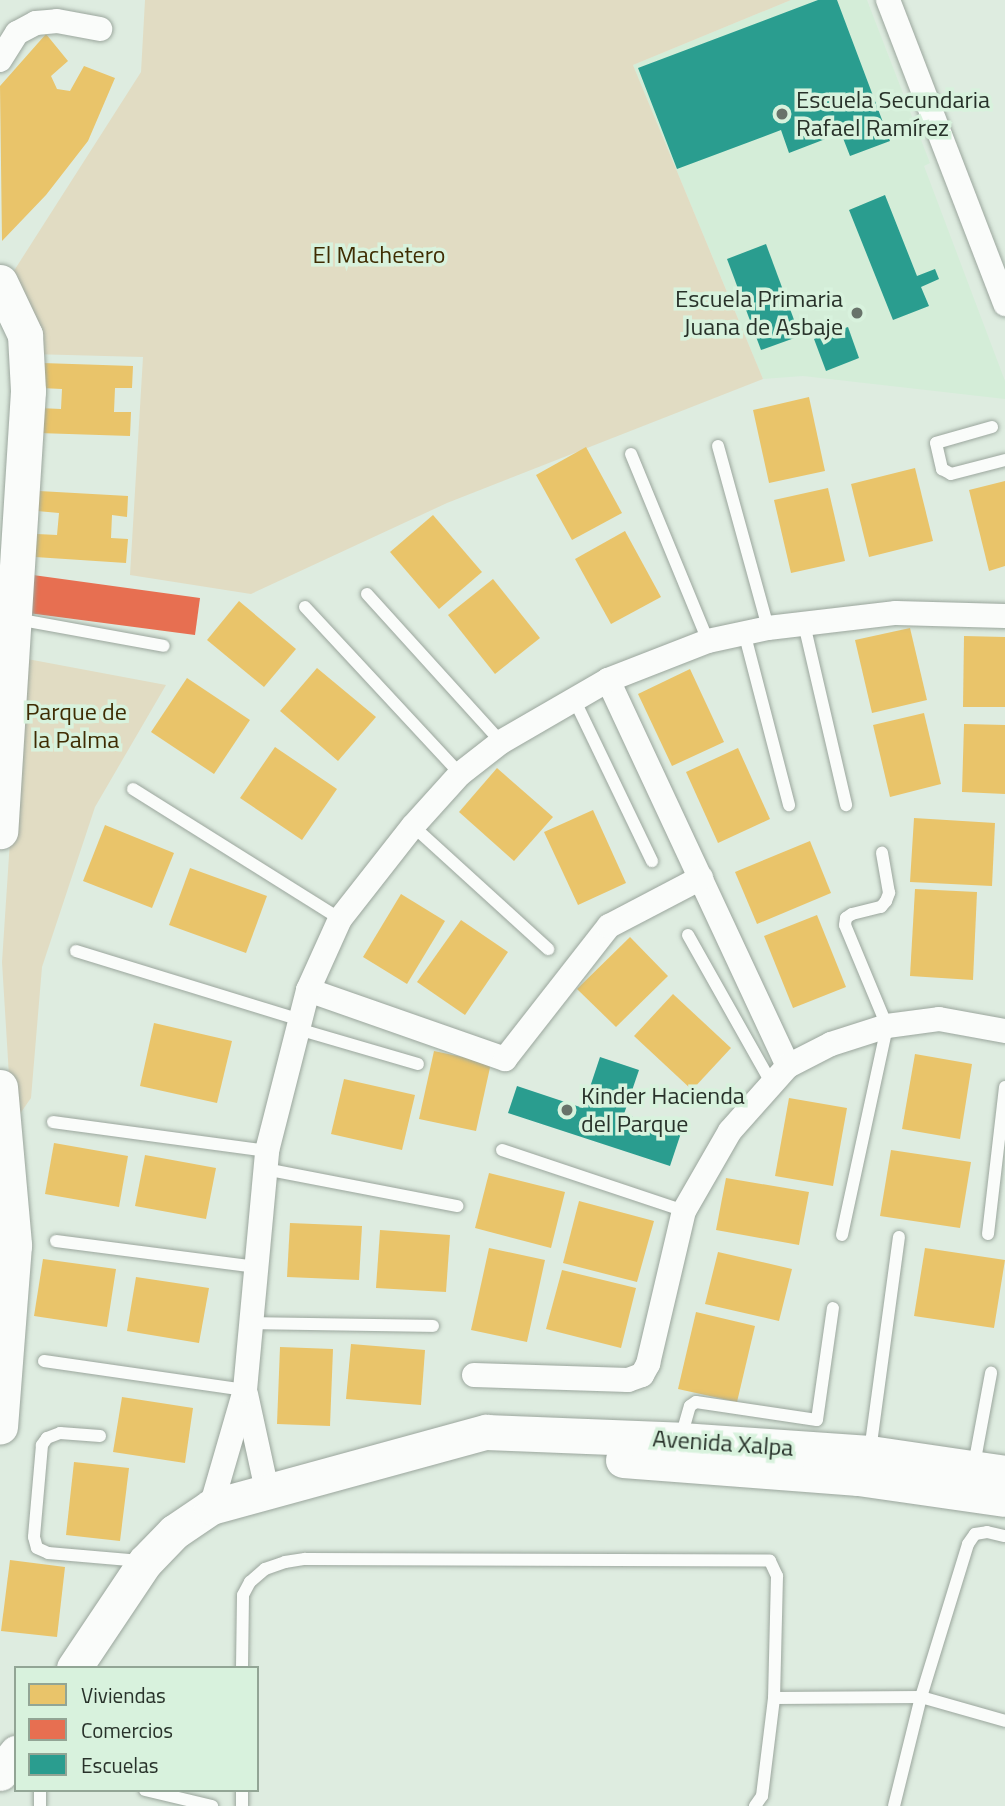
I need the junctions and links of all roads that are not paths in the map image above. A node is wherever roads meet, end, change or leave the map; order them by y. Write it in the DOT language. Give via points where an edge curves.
graph roads {
  1 [pos="888,0"];
  2 [pos="100,29"];
  3 [pos="0,60"];
  4 [pos="2,286"];
  5 [pos="1005,304"];
  6 [pos="992,427"];
  7 [pos="718,446"];
  8 [pos="631,453"];
  9 [pos="1005,460"];
  10 [pos="367,594"];
  11 [pos="306,607"];
  12 [pos="1005,616"];
  13 [pos="14,618"];
  14 [pos="804,624"];
  15 [pos="756,630"];
  16 [pos="708,641"];
  17 [pos="164,646"];
  18 [pos="608,680"];
  19 [pos="574,699"];
  20 [pos="501,742"];
  21 [pos="460,774"];
  22 [pos="133,789"];
  23 [pos="789,805"];
  24 [pos="846,805"];
  25 [pos="414,826"];
  26 [pos="0,831"];
  27 [pos="882,852"];
  28 [pos="652,861"];
  29 [pos="701,878"];
  30 [pos="340,919"];
  31 [pos="688,935"];
  32 [pos="548,949"];
  33 [pos="76,951"];
  34 [pos="308,989"];
  35 [pos="299,1025"];
  36 [pos="887,1026"];
  37 [pos="1005,1031"];
  38 [pos="418,1064"];
  39 [pos="780,1075"];
  40 [pos="0,1087"];
  41 [pos="1005,1087"];
  42 [pos="53,1122"];
  43 [pos="502,1150"];
  44 [pos="266,1160"];
  45 [pos="457,1206"];
  46 [pos="684,1211"];
  47 [pos="988,1234"];
  48 [pos="842,1235"];
  49 [pos="899,1237"];
  50 [pos="56,1241"];
  51 [pos="256,1267"];
  52 [pos="832,1308"];
  53 [pos="251,1323"];
  54 [pos="433,1326"];
  55 [pos="44,1361"];
  56 [pos="991,1373"];
  57 [pos="474,1375"];
  58 [pos="245,1390"];
  59 [pos="0,1422"];
  60 [pos="100,1436"];
  61 [pos="679,1452"];
  62 [pos="869,1466"];
  63 [pos="982,1478"];
  64 [pos="267,1490"];
  65 [pos="1005,1499"];
  66 [pos="211,1507"];
  67 [pos="1005,1536"];
  68 [pos="145,1562"];
  69 [pos="75,1666"];
  70 [pos="243,1666"];
  71 [pos="921,1697"];
  72 [pos="774,1699"];
  73 [pos="1005,1721"];
  74 [pos="153,1792"];
  75 [pos="212,1806"];
  76 [pos="755,1806"];
  77 [pos="894,1806"];
  1 -- 5 [label="street"];
  2 -- 3 [label="street" via="57,21 36,23 18,33"];
  4 -- 13 [label="main road" via="25,335 28,391"];
  6 -- 9 [label="lane" via="936,443 942,469 951,474"];
  7 -- 15 [label="lane"];
  8 -- 16 [label="lane"];
  10 -- 20 [label="lane"];
  11 -- 21 [label="lane"];
  12 -- 14 [label="street" via="896,614"];
  13 -- 17 [label="lane"];
  13 -- 26 [label="main road"];
  14 -- 15 [label="street"];
  14 -- 24 [label="lane"];
  15 -- 16 [label="street"];
  15 -- 23 [label="lane"];
  16 -- 18 [label="street"];
  18 -- 19 [label="street"];
  18 -- 29 [label="street"];
  19 -- 20 [label="street"];
  19 -- 28 [label="lane"];
  20 -- 21 [label="street"];
  21 -- 25 [label="street"];
  22 -- 30 [label="lane"];
  25 -- 30 [label="street"];
  25 -- 32 [label="lane"];
  27 -- 36 [label="lane" via="889,893 886,901 881,907 845,918 845,925"];
  29 -- 34 [label="street" via="609,926 505,1059"];
  29 -- 39 [label="street"];
  30 -- 34 [label="street"];
  31 -- 39 [label="lane"];
  33 -- 35 [label="lane"];
  34 -- 35 [label="street"];
  35 -- 38 [label="lane"];
  35 -- 44 [label="street"];
  36 -- 37 [label="street" via="939,1019"];
  36 -- 39 [label="street" via="831,1044"];
  36 -- 48 [label="lane"];
  39 -- 46 [label="street" via="730,1131"];
  40 -- 59 [label="main road" via="14,1245"];
  41 -- 47 [label="lane"];
  42 -- 44 [label="lane"];
  43 -- 46 [label="lane"];
  44 -- 45 [label="lane"];
  44 -- 51 [label="street"];
  46 -- 57 [label="street" via="642,1375 628,1380"];
  49 -- 62 [label="lane"];
  50 -- 51 [label="lane"];
  51 -- 53 [label="street"];
  52 -- 61 [label="lane" via="817,1420 696,1402 690,1406"];
  53 -- 54 [label="lane"];
  53 -- 58 [label="street"];
  55 -- 58 [label="lane"];
  56 -- 63 [label="lane"];
  58 -- 64 [label="street"];
  58 -- 66 [label="street"];
  60 -- 68 [label="lane" via="60,1433 42,1445 34,1537 37,1548 48,1553"];
  61 -- 62 [label="main road, Avenida Xalpa"];
  61 -- 64 [label="main road, Avenida Xalpa" via="486,1432"];
  62 -- 63 [label="main road, Avenida Xalpa"];
  63 -- 65 [label="main road, Avenida Xalpa"];
  64 -- 66 [label="main road, Avenida Xalpa"];
  66 -- 68 [label="main road, Avenida Xalpa" via="174,1532"];
  67 -- 71 [label="lane" via="975,1534 968,1544"];
  68 -- 69 [label="main road, Avenida Xalpa"];
  70 -- 72 [label="lane" via="243,1595 265,1569 285,1562 770,1562 778,1576"];
  71 -- 72 [label="lane"];
  71 -- 73 [label="lane"];
  71 -- 77 [label="lane"];
  72 -- 76 [label="lane" via="762,1796"];
  74 -- 75 [label="lane"];
}
